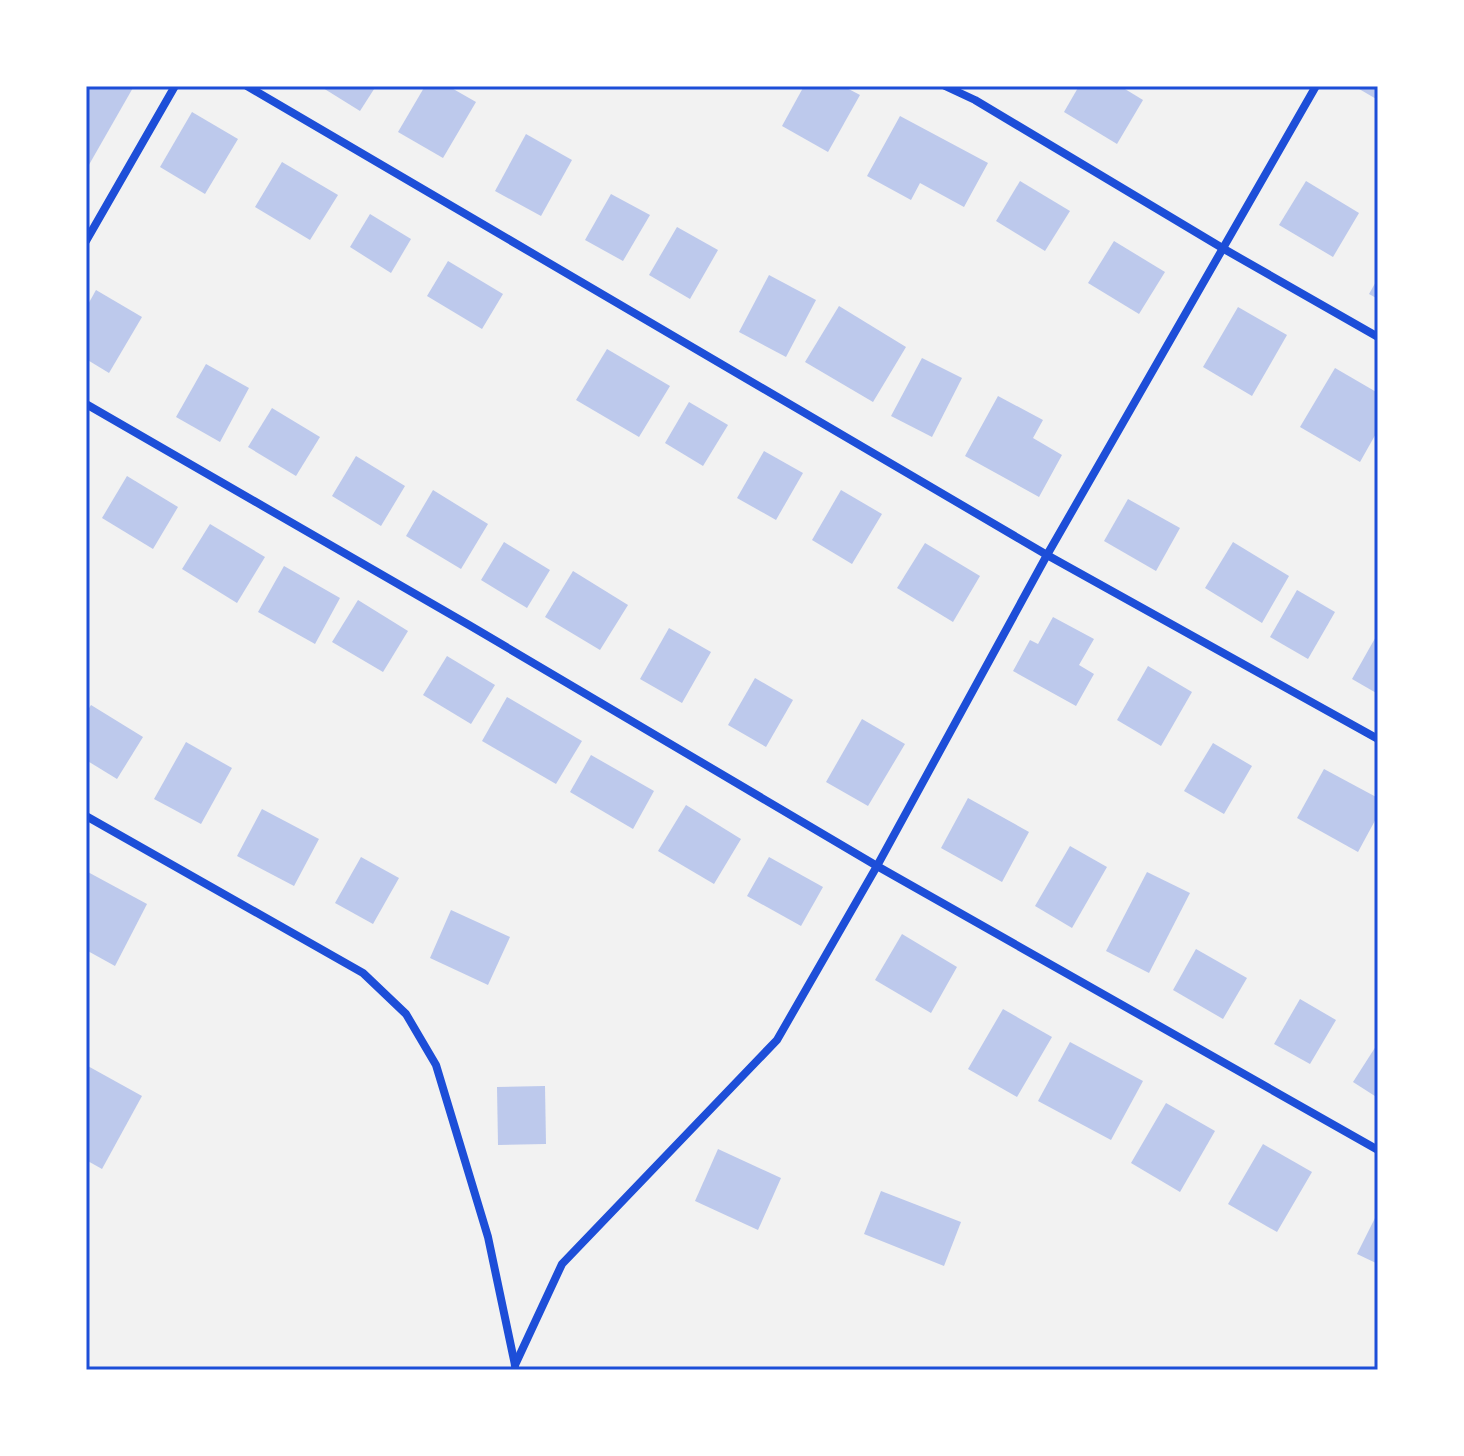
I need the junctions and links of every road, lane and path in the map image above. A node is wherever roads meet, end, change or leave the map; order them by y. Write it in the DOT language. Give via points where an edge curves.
graph roads {
  1 [pos="175,86"];
  2 [pos="247,86"];
  3 [pos="945,86"];
  4 [pos="1316,86"];
  5 [pos="86,241"];
  6 [pos="1224,249"];
  7 [pos="1378,337"];
  8 [pos="86,404"];
  9 [pos="1047,555"];
  10 [pos="1378,739"];
  11 [pos="86,816"];
  12 [pos="877,866"];
  13 [pos="1378,1150"];
  14 [pos="515,1368"];
  1 -- 5 [label="street"];
  2 -- 9 [label="street"];
  3 -- 6 [label="street"];
  4 -- 6 [label="street"];
  6 -- 7 [label="street"];
  6 -- 9 [label="street"];
  8 -- 12 [label="street"];
  9 -- 10 [label="street"];
  9 -- 12 [label="street"];
  11 -- 14 [label="street" via="363,973 406,1014 436,1065 488,1237"];
  12 -- 13 [label="street"];
  12 -- 14 [label="street" via="777,1040 562,1264"];
}
